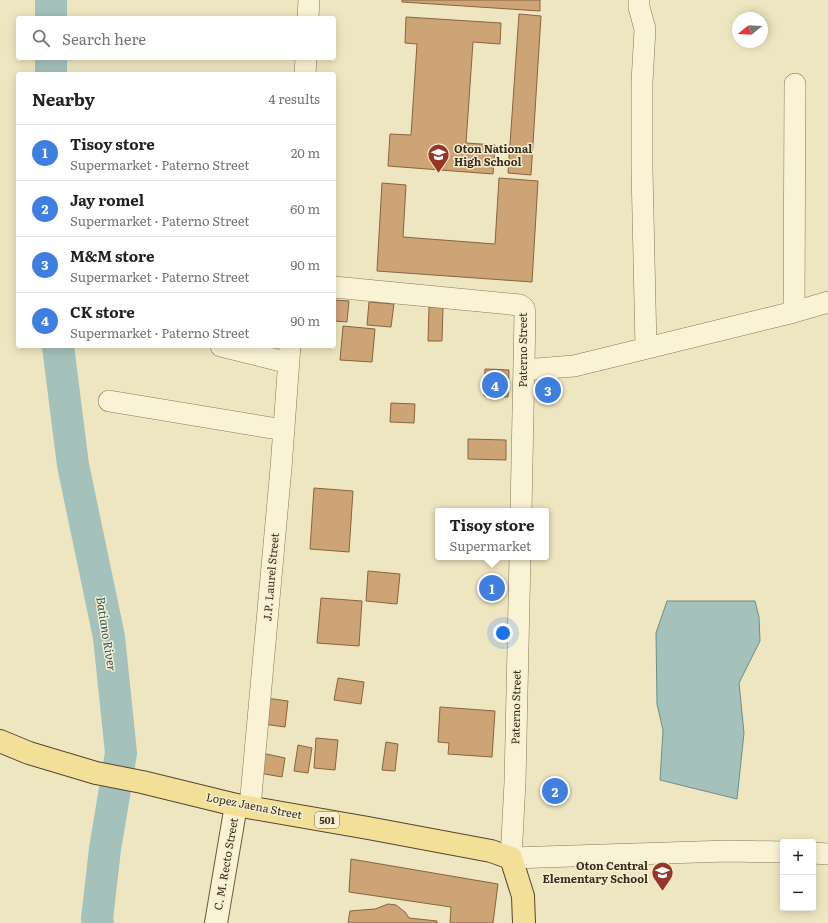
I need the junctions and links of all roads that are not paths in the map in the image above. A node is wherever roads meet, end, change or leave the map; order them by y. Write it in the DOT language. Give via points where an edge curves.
graph roads {
  1 [pos="309,0"];
  2 [pos="639,0"];
  3 [pos="308,16"];
  4 [pos="306,60"];
  5 [pos="305,72"];
  6 [pos="795,84"];
  7 [pos="336,287"];
  8 [pos="828,302"];
  9 [pos="794,312"];
  10 [pos="646,347"];
  11 [pos="238,348"];
  12 [pos="289,354"];
  13 [pos="524,370"];
  14 [pos="109,401"];
  15 [pos="284,430"];
  16 [pos="521,508"];
  17 [pos="520,560"];
  18 [pos="0,741"];
  19 [pos="243,806"];
  20 [pos="780,852"];
  21 [pos="816,853"];
  22 [pos="828,854"];
  23 [pos="511,858"];
  24 [pos="216,923"];
  25 [pos="524,923"];
  1 -- 3 [label="street"];
  2 -- 10 [label="street" via="645,29 642,163"];
  4 -- 5 [label="street"];
  6 -- 9 [label="street"];
  7 -- 13 [label="street, Paterno Street" via="520,304 525,314"];
  8 -- 9 [label="street"];
  9 -- 10 [label="street"];
  10 -- 13 [label="street" via="574,366"];
  11 -- 12 [label="street"];
  12 -- 15 [label="street, J.P. Laurel Street"];
  13 -- 16 [label="street, Paterno Street"];
  14 -- 15 [label="street"];
  15 -- 19 [label="street, J.P. Laurel Street"];
  17 -- 23 [label="street, Paterno Street"];
  18 -- 19 [label="main road, Lopez Jaena Street / 501" via="29,753 96,773"];
  19 -- 23 [label="main road, Lopez Jaena Street / 501" via="422,838"];
  19 -- 24 [label="main road, C. M. Recto Street"];
  20 -- 23 [label="street" via="728,850"];
  21 -- 22 [label="street"];
  23 -- 25 [label="main road" via="523,896"];
}
